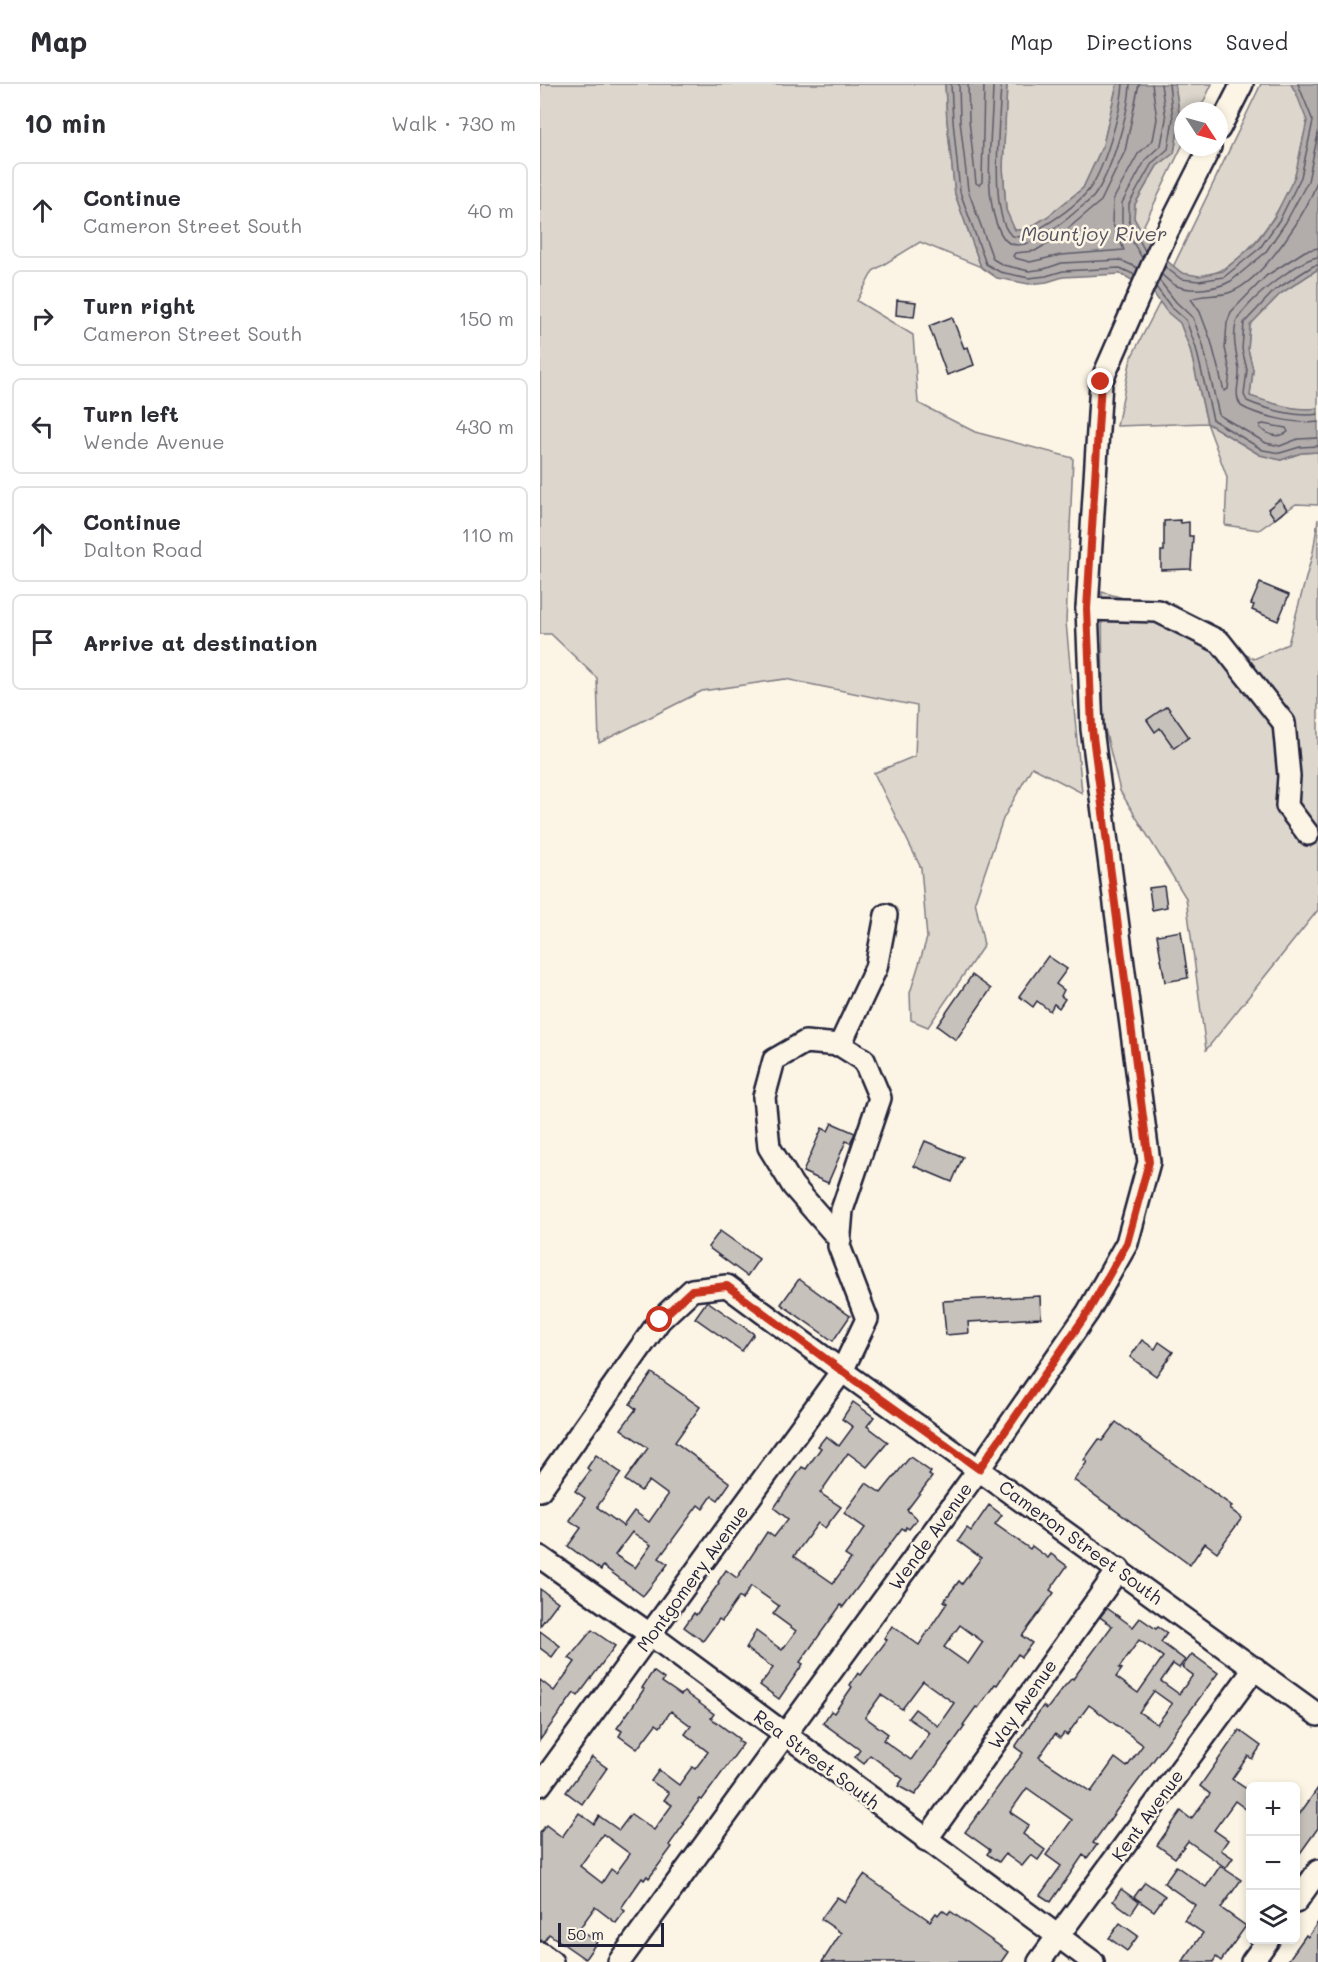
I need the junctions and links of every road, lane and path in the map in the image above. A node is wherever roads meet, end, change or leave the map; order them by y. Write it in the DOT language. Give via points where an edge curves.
graph roads {
  1 [pos="1242,84"];
  2 [pos="1228,111"];
  3 [pos="1205,156"];
  4 [pos="1087,609"];
  5 [pos="1308,834"];
  6 [pos="886,915"];
  7 [pos="840,1045"];
  8 [pos="840,1240"];
  9 [pos="842,1371"];
  10 [pos="979,1469"];
  11 [pos="540,1490"];
  12 [pos="540,1557"];
  13 [pos="1119,1569"];
  14 [pos="651,1635"];
  15 [pos="1255,1668"];
  16 [pos="1318,1714"];
  17 [pos="786,1735"];
  18 [pos="540,1785"];
  19 [pos="926,1840"];
  20 [pos="1318,1871"];
  21 [pos="1300,1896"];
  22 [pos="1057,1937"];
  23 [pos="1265,1944"];
  24 [pos="540,1953"];
  25 [pos="552,1962"];
  26 [pos="619,1962"];
  27 [pos="1039,1962"];
  28 [pos="1093,1962"];
  29 [pos="1252,1962"];
  1 -- 2 [label="street"];
  3 -- 4 [label="street, Wende Avenue" via="1166,234 1101,382"];
  4 -- 5 [label="street" via="1158,611 1220,642 1284,723 1289,776 1287,806"];
  4 -- 10 [label="street, Wende Avenue" via="1092,729 1149,1162 1127,1243 1088,1312"];
  6 -- 7 [label="street" via="876,968"];
  7 -- 8 [label="street" via="864,1060 880,1098 842,1210"];
  7 -- 8 [label="street" via="805,1042 774,1060 764,1097 769,1146 793,1186"];
  8 -- 9 [label="street, Montgomery Avenue" via="867,1319"];
  9 -- 10 [label="street, Cameron Street South"];
  9 -- 11 [label="street, Cameron Street South" via="727,1286 692,1290 660,1320"];
  9 -- 14 [label="street, Montgomery Avenue"];
  10 -- 13 [label="street, Cameron Street South"];
  10 -- 17 [label="street, Wende Avenue"];
  12 -- 14 [label="street, Rea Street South"];
  13 -- 15 [label="street, Cameron Street South"];
  13 -- 19 [label="street, Way Avenue"];
  14 -- 17 [label="street, Rea Street South"];
  14 -- 18 [label="street, Montgomery Avenue"];
  15 -- 16 [label="street, Cameron Street South"];
  15 -- 22 [label="street, Kent Avenue"];
  17 -- 19 [label="street, Rea Street South"];
  17 -- 26 [label="street, Wende Avenue"];
  19 -- 22 [label="street, Rea Street South"];
  20 -- 21 [label="street"];
  22 -- 27 [label="street, Kent Avenue"];
  22 -- 28 [label="street, Rea Street South"];
  23 -- 29 [label="street"];
  24 -- 25 [label="street"];
}
